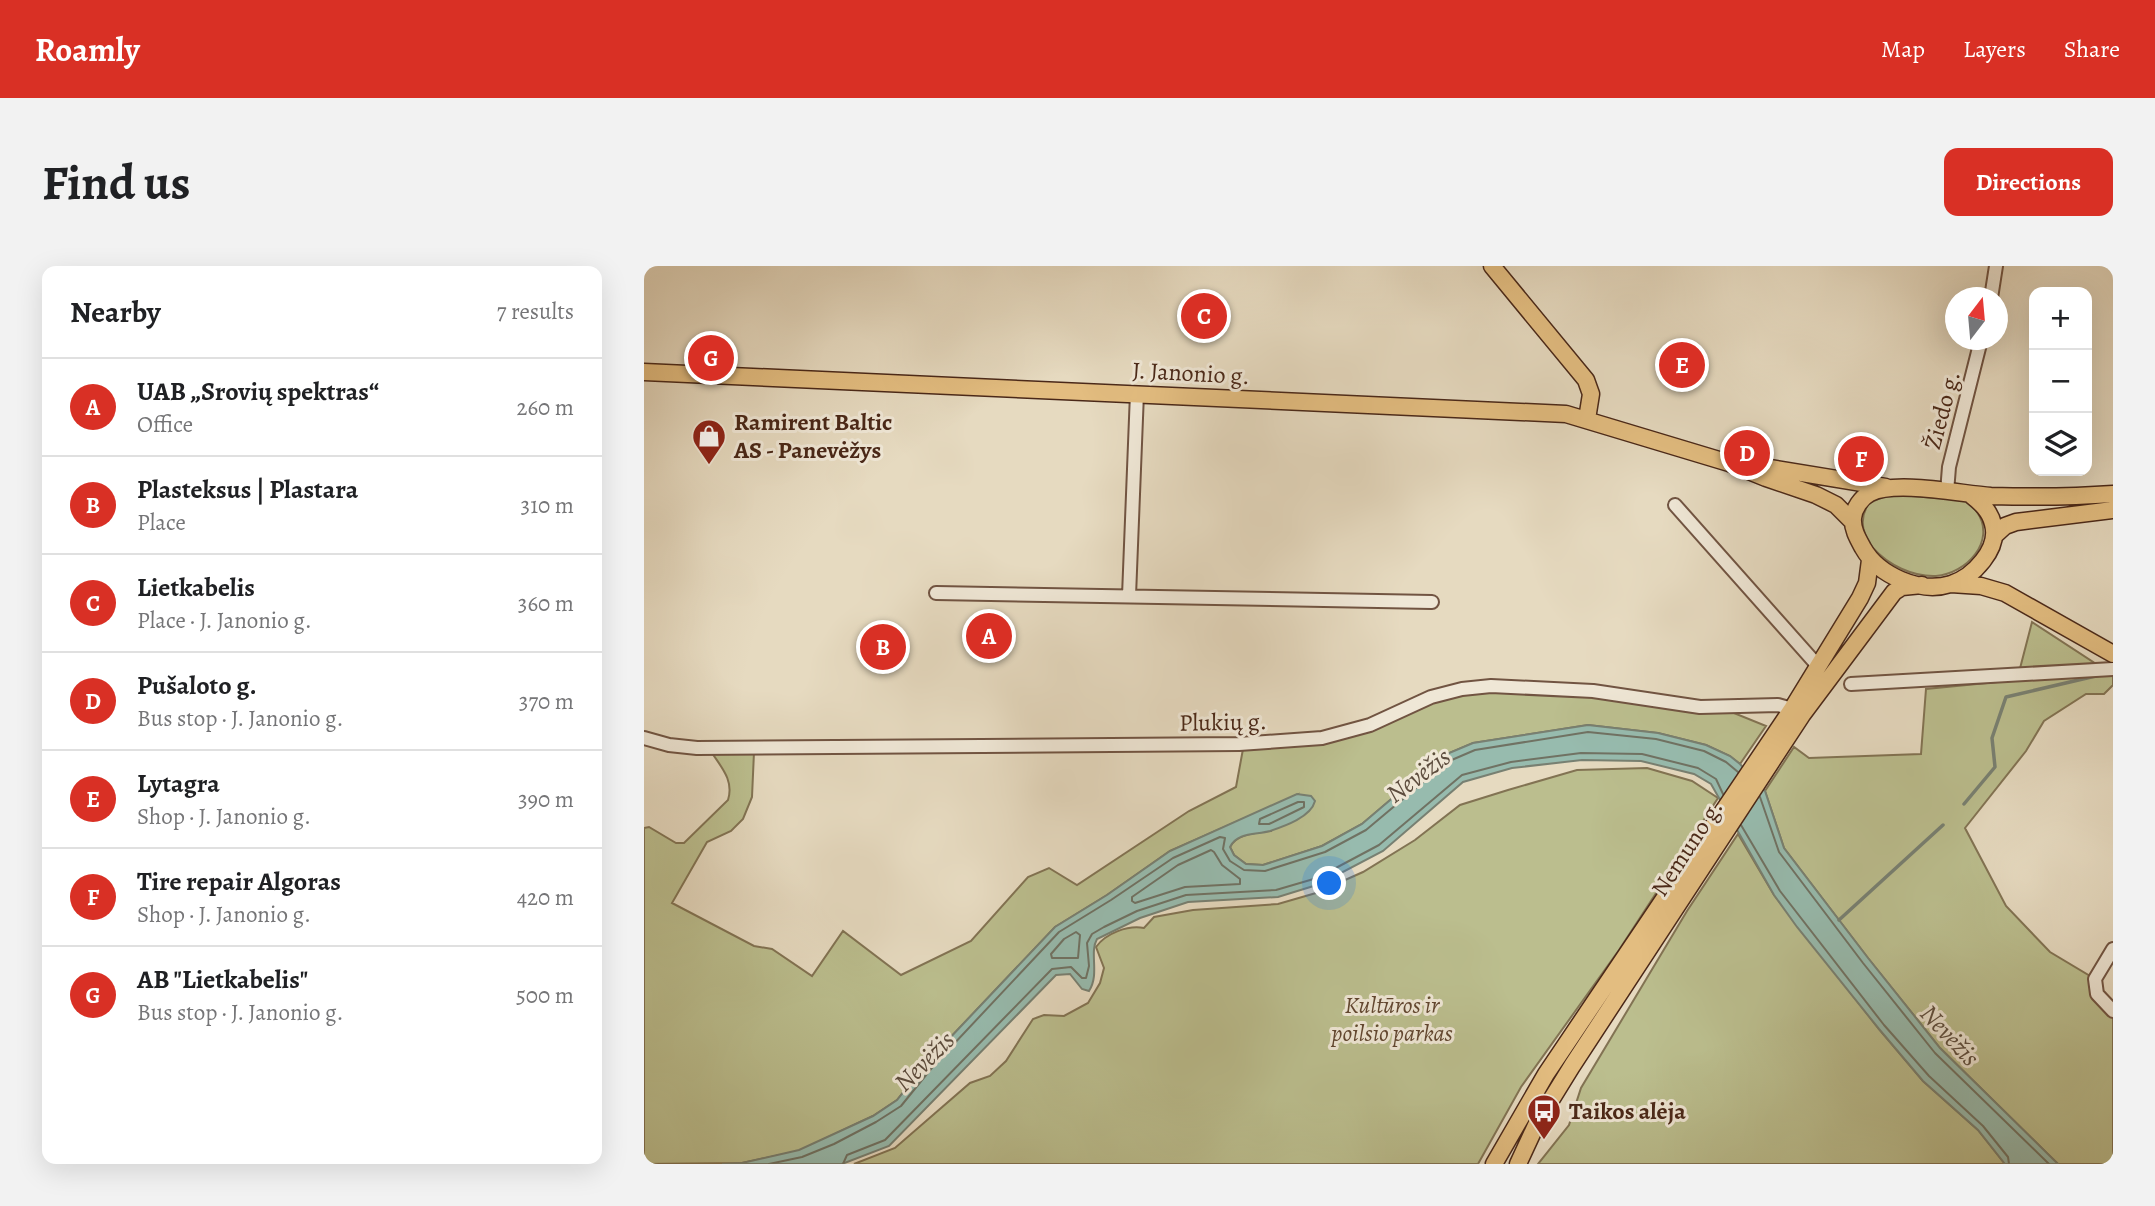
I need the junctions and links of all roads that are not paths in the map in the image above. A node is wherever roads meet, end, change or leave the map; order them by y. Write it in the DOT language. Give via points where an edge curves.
graph roads {
  1 [pos="1492,266"];
  2 [pos="1996,266"];
  3 [pos="1993,287"];
  4 [pos="1979,350"];
  5 [pos="644,372"];
  6 [pos="1137,394"];
  7 [pos="1587,419"];
  8 [pos="1729,463"];
  9 [pos="1892,488"];
  10 [pos="1947,492"];
  11 [pos="2113,494"];
  12 [pos="1971,495"];
  13 [pos="1675,505"];
  14 [pos="2113,510"];
  15 [pos="1853,522"];
  16 [pos="1994,536"];
  17 [pos="1984,559"];
  18 [pos="1870,560"];
  19 [pos="1951,584"];
  20 [pos="1922,585"];
  21 [pos="936,593"];
  22 [pos="2005,593"];
  23 [pos="1129,597"];
  24 [pos="1432,602"];
  25 [pos="2109,654"];
  26 [pos="1818,666"];
  27 [pos="2113,669"];
  28 [pos="1851,684"];
  29 [pos="1797,712"];
  30 [pos="644,738"];
  31 [pos="1656,924"];
  32 [pos="2113,949"];
  33 [pos="2113,1011"];
  34 [pos="1494,1164"];
  35 [pos="1518,1164"];
  1 -- 7 [label="main road" via="1586,380 1591,394"];
  2 -- 3 [label="street"];
  4 -- 10 [label="street, Žiedo g." via="1949,467"];
  5 -- 6 [label="main road, J. Janonio g."];
  6 -- 7 [label="main road, J. Janonio g." via="1551,413"];
  6 -- 23 [label="street"];
  7 -- 8 [label="main road, J. Janonio g."];
  8 -- 9 [label="main road, J. Janonio g."];
  8 -- 15 [label="main road, J. Janonio g." via="1816,495 1836,505"];
  9 -- 10 [label="main road"];
  9 -- 15 [label="main road" via="1871,492 1856,507"];
  10 -- 12 [label="main road"];
  11 -- 12 [label="main road"];
  12 -- 16 [label="main road" via="1990,515"];
  13 -- 26 [label="street"];
  14 -- 16 [label="main road" via="2016,522"];
  15 -- 18 [label="main road"];
  16 -- 17 [label="main road"];
  17 -- 19 [label="main road"];
  17 -- 22 [label="main road" via="1990,577"];
  18 -- 20 [label="main road" via="1893,576"];
  18 -- 26 [label="main road, Nemuno g." via="1860,598"];
  19 -- 20 [label="main road"];
  19 -- 22 [label="main road"];
  20 -- 29 [label="main road, Nemuno g." via="1894,592"];
  21 -- 23 [label="street"];
  22 -- 25 [label="main road"];
  23 -- 24 [label="street"];
  26 -- 29 [label="main road, Nemuno g."];
  27 -- 28 [label="street"];
  29 -- 30 [label="street, Plukių g." via="1778,705 1700,707 1593,691 1491,686 1431,697 1370,725 1322,738 1239,744 697,748"];
  29 -- 31 [label="main road, Nemuno g."];
  31 -- 34 [label="main road, Nemuno g." via="1546,1074"];
  31 -- 35 [label="main road, Nemuno g." via="1538,1121"];
  32 -- 33 [label="street" via="2095,979 2097,994"];
}
